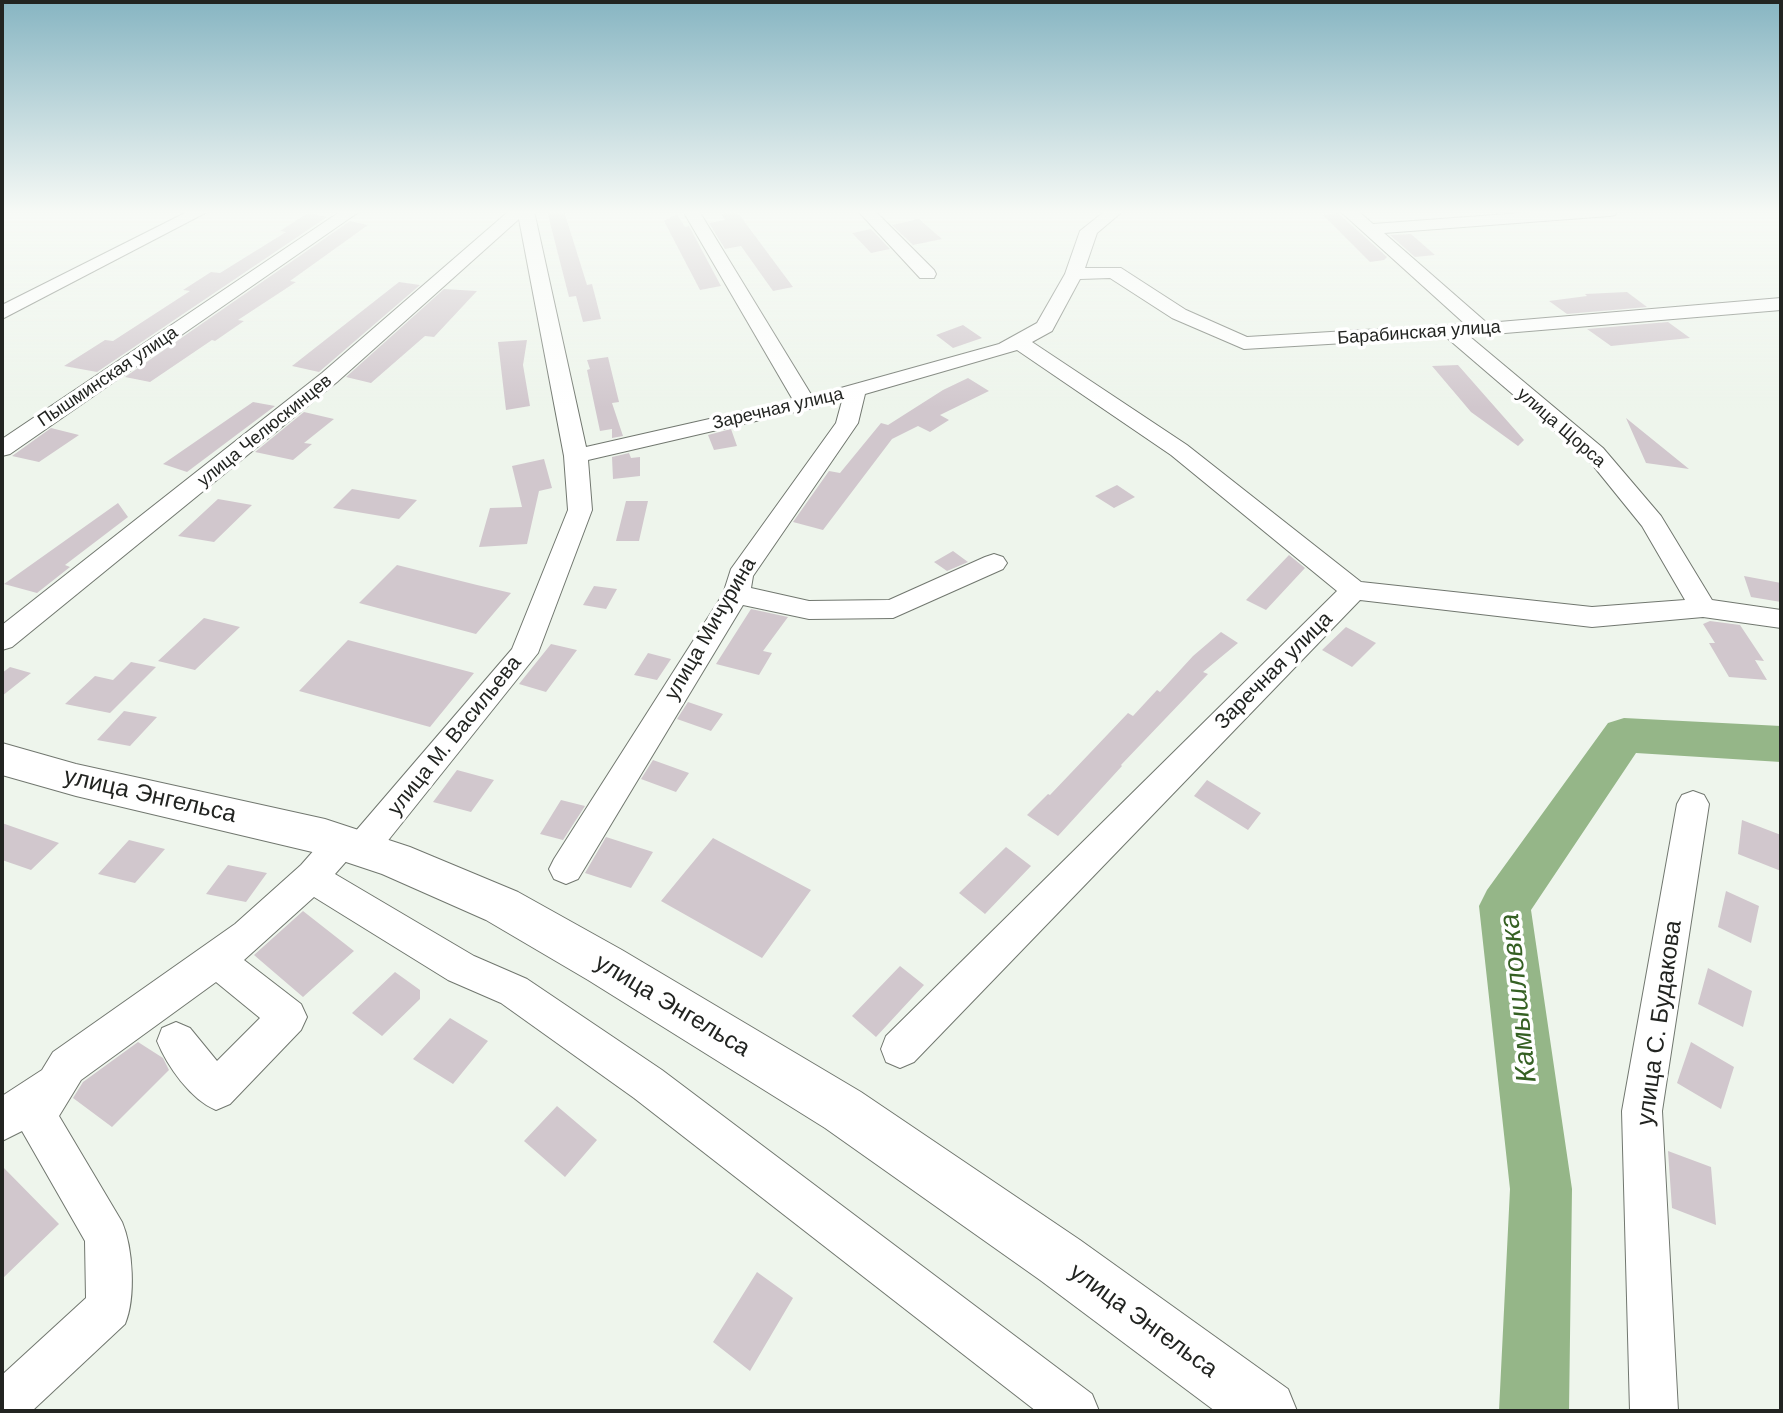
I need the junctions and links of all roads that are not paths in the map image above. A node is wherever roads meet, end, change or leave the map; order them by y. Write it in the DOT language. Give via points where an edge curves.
graph roads {
  1 [pos="72,277"];
  2 [pos="255,277"];
  3 [pos="448,277"];
  4 [pos="539,277"];
  5 [pos="730,277"];
  6 [pos="1072,277"];
  7 [pos="1122,277"];
  8 [pos="1423,277"];
  9 [pos="1781,304"];
  10 [pos="2,313"];
  11 [pos="1482,330"];
  12 [pos="1451,331"];
  13 [pos="1018,342"];
  14 [pos="855,391"];
  15 [pos="806,404"];
  16 [pos="2,449"];
  17 [pos="576,456"];
  18 [pos="993,563"];
  19 [pos="1354,590"];
  20 [pos="736,594"];
  21 [pos="1703,608"];
  22 [pos="1781,619"];
  23 [pos="2,640"];
  24 [pos="2,759"];
  25 [pos="1693,804"];
  26 [pos="339,856"];
  27 [pos="566,869"];
  28 [pos="217,960"];
  29 [pos="176,1041"];
  30 [pos="900,1049"];
  31 [pos="53,1084"];
  32 [pos="2,1121"];
  33 [pos="6,1403"];
  34 [pos="1074,1411"];
  35 [pos="1266,1411"];
  36 [pos="1654,1411"];
  1 -- 10 [label="street"];
  2 -- 16 [label="street, Пышминская улица"];
  3 -- 23 [label="street, улица Челюскинцев" via="349,363"];
  4 -- 17 [label="street, улица М. Васильева"];
  5 -- 15 [label="street"];
  6 -- 13 [label="street, Заречная улица" via="1045,327"];
  7 -- 12 [label="street, Барабинская улица" via="1179,314 1244,344"];
  8 -- 11 [label="street"];
  9 -- 11 [label="street, Барабинская улица"];
  11 -- 12 [label="street, Барабинская улица"];
  12 -- 21 [label="street, улица Щорса" via="1595,453 1651,522"];
  13 -- 14 [label="street, Заречная улица"];
  13 -- 19 [label="street" via="1179,450"];
  14 -- 15 [label="street, Заречная улица"];
  14 -- 20 [label="street, улица Мичурина" via="847,423 740,575"];
  15 -- 17 [label="street, Заречная улица"];
  17 -- 26 [label="street, улица М. Васильева" via="580,510 524,653"];
  18 -- 20 [label="street" via="893,609 809,610"];
  19 -- 21 [label="street" via="1592,617"];
  19 -- 30 [label="street, Заречная улица"];
  20 -- 27 [label="street, улица Мичурина"];
  21 -- 22 [label="street"];
  24 -- 26 [label="main road, улица Энгельса"];
  25 -- 36 [label="street, улица С. Будакова" via="1642,1111"];
  26 -- 28 [label="street, улица М. Васильева"];
  26 -- 34 [label="street" via="461,968 514,991 637,1076"];
  26 -- 35 [label="main road, улица Энгельса" via="502,906 605,965 843,1110 1060,1260"];
  28 -- 29 [label="street" via="288,1017 216,1090"];
  28 -- 31 [label="street, улица М. Васильева" via="66,1066"];
  31 -- 32 [label="street"];
  31 -- 33 [label="street" via="36,1116 107,1237 109,1308"];
}
